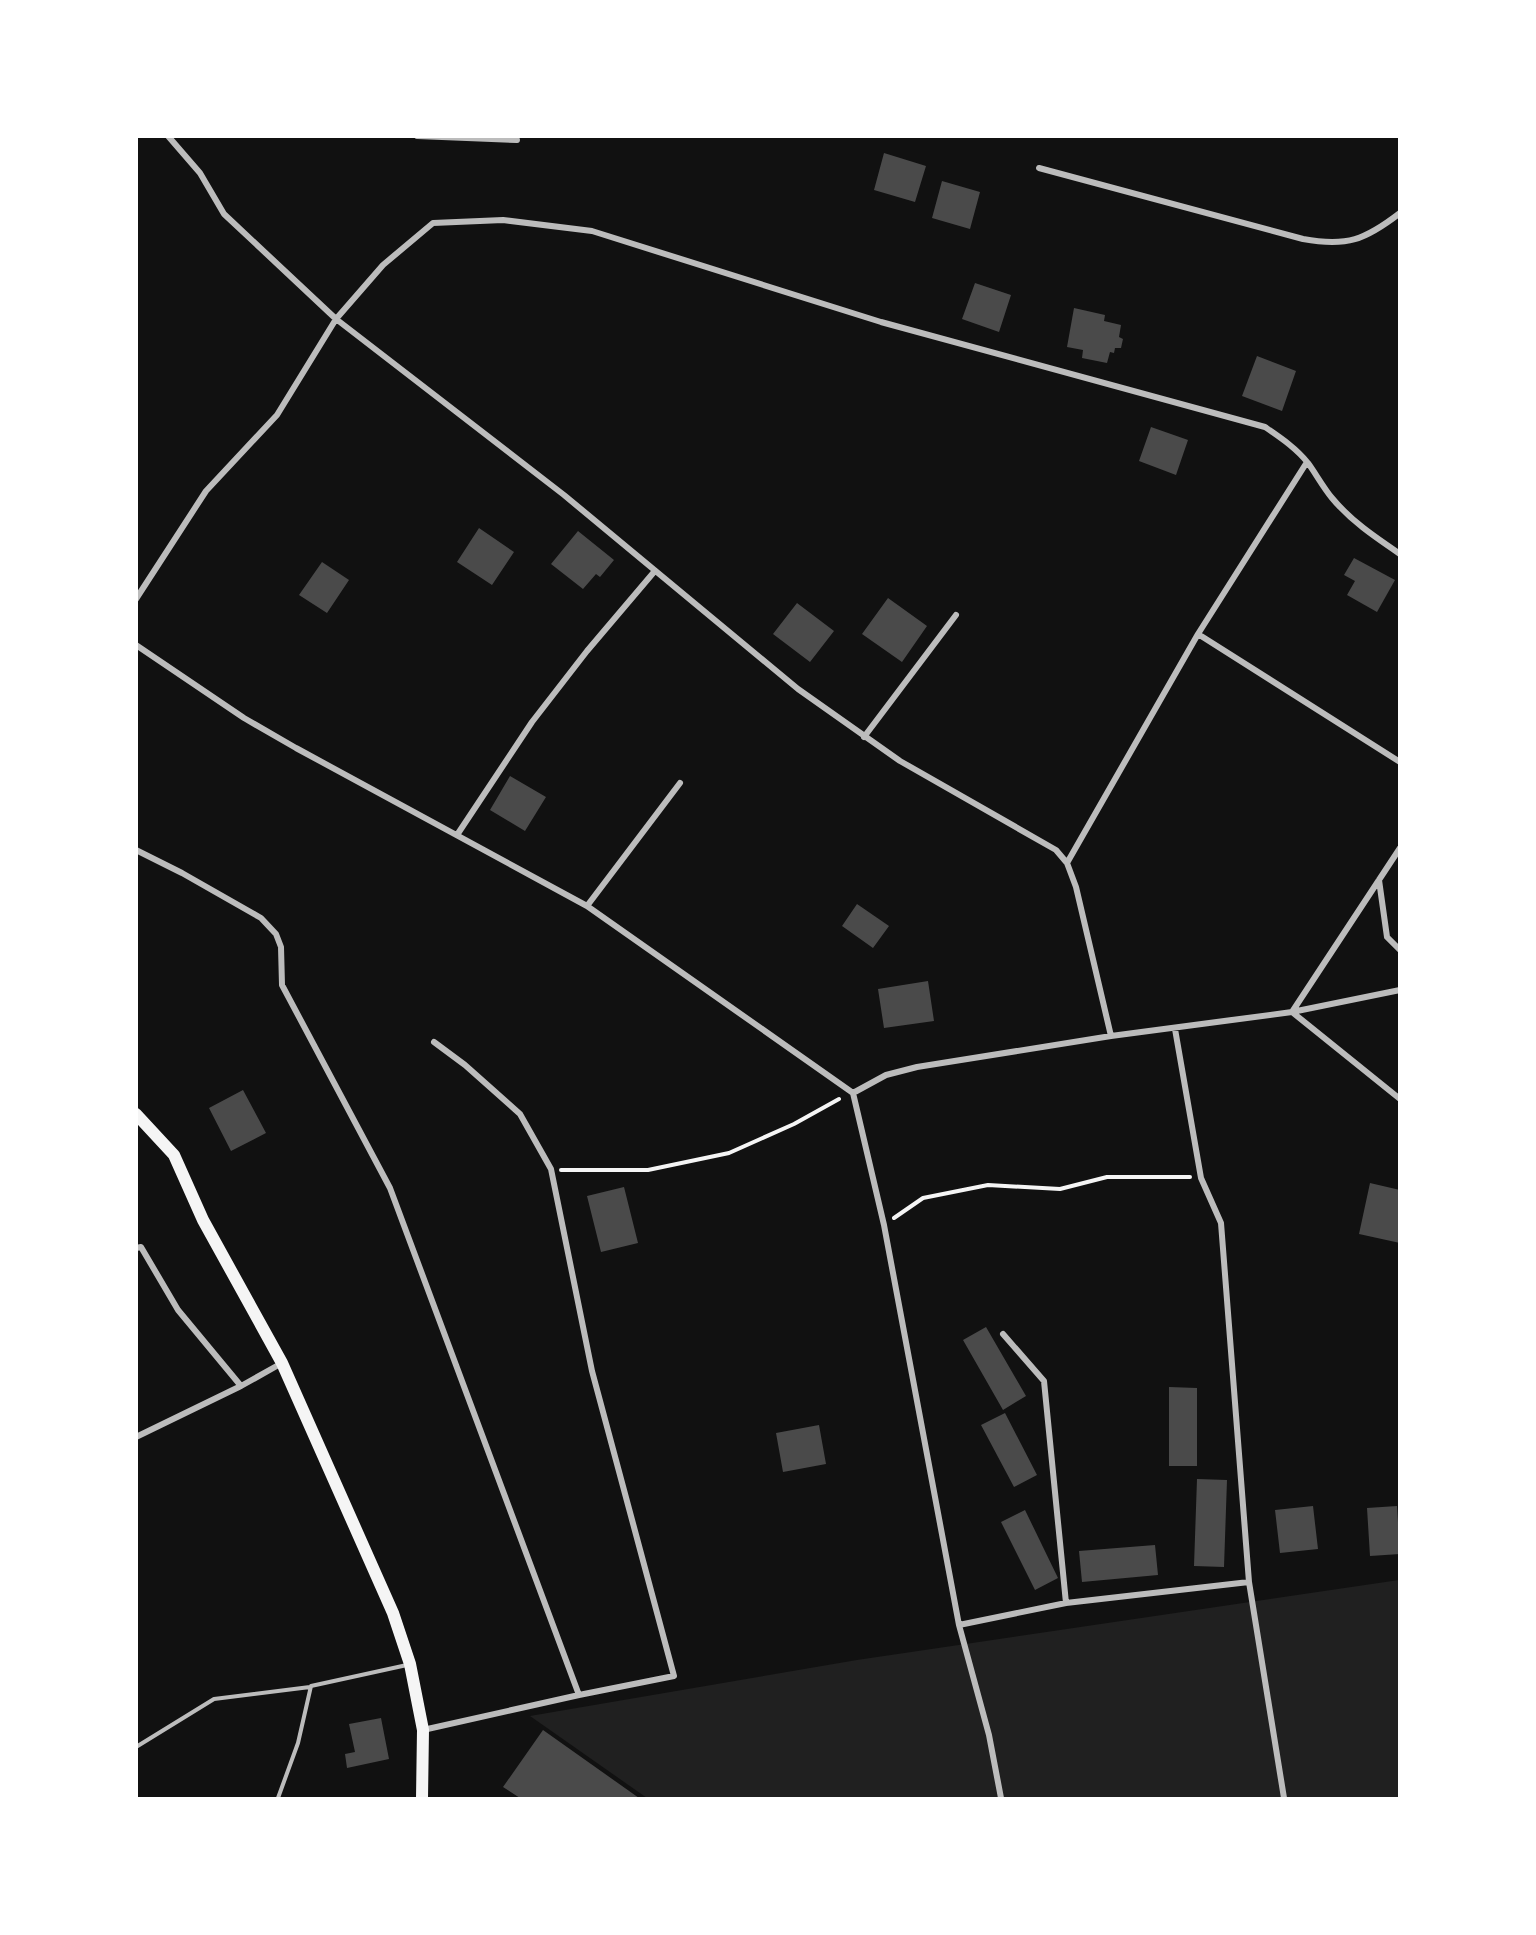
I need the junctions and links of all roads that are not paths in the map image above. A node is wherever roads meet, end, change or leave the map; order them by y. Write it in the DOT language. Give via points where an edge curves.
graph roads {
  1 [pos="168,136"];
  2 [pos="417,136"];
  3 [pos="517,140"];
  4 [pos="1039,168"];
  5 [pos="1400,213"];
  6 [pos="336,319"];
  7 [pos="1307,462"];
  8 [pos="1400,554"];
  9 [pos="654,572"];
  10 [pos="136,598"];
  11 [pos="956,615"];
  12 [pos="1198,634"];
  13 [pos="136,645"];
  14 [pos="864,737"];
  15 [pos="1400,762"];
  16 [pos="680,783"];
  17 [pos="457,835"];
  18 [pos="1400,848"];
  19 [pos="136,850"];
  20 [pos="1067,863"];
  21 [pos="1379,880"];
  22 [pos="587,906"];
  23 [pos="1400,950"];
  24 [pos="1400,990"];
  25 [pos="1292,1012"];
  26 [pos="1175,1029"];
  27 [pos="1111,1036"];
  28 [pos="434,1042"];
  29 [pos="853,1093"];
  30 [pos="1400,1099"];
  31 [pos="136,1114"];
  32 [pos="136,1248"];
  33 [pos="1003,1335"];
  34 [pos="282,1363"];
  35 [pos="241,1386"];
  36 [pos="136,1437"];
  37 [pos="1249,1582"];
  38 [pos="1066,1603"];
  39 [pos="959,1625"];
  40 [pos="410,1664"];
  41 [pos="311,1686"];
  42 [pos="579,1695"];
  43 [pos="423,1730"];
  44 [pos="136,1747"];
  45 [pos="278,1798"];
  46 [pos="422,1798"];
  47 [pos="1001,1798"];
  48 [pos="1284,1798"];
  1 -- 6 [label="street" via="200,173 224,214"];
  2 -- 3 [label="street"];
  4 -- 5 [label="street" via="1327,243 1351,241 1377,230"];
  6 -- 7 [label="street" via="383,265 433,223 503,220 592,231 881,322 1265,428 1287,441"];
  6 -- 9 [label="street" via="564,495"];
  6 -- 10 [label="street" via="277,415 206,491"];
  7 -- 8 [label="street" via="1346,513"];
  7 -- 12 [label="street"];
  9 -- 14 [label="street" via="798,689"];
  9 -- 17 [label="street" via="532,722"];
  11 -- 14 [label="street"];
  12 -- 15 [label="street"];
  12 -- 20 [label="street"];
  13 -- 17 [label="street" via="244,718"];
  14 -- 20 [label="street" via="1056,850"];
  16 -- 22 [label="street"];
  17 -- 22 [label="street"];
  18 -- 21 [label="street"];
  19 -- 42 [label="street" via="261,918 276,934 281,947 282,985 390,1188"];
  20 -- 27 [label="street"];
  21 -- 23 [label="street" via="1386,938"];
  21 -- 25 [label="street"];
  22 -- 29 [label="street"];
  24 -- 25 [label="street"];
  25 -- 26 [label="street"];
  25 -- 30 [label="street"];
  26 -- 27 [label="street"];
  26 -- 37 [label="street" via="1201,1178 1221,1223"];
  27 -- 29 [label="street" via="917,1067 886,1075"];
  28 -- 42 [label="street" via="520,1114 552,1170 592,1371 674,1676"];
  29 -- 39 [label="street" via="884,1225"];
  31 -- 34 [label="main road" via="174,1155 203,1220"];
  32 -- 35 [label="street" via="141,1247 178,1310"];
  33 -- 38 [label="street" via="1044,1381"];
  34 -- 35 [label="street"];
  34 -- 40 [label="main road" via="393,1613"];
  35 -- 36 [label="street"];
  37 -- 38 [label="street"];
  37 -- 48 [label="street"];
  38 -- 39 [label="street"];
  39 -- 47 [label="street" via="989,1735"];
  40 -- 41 [label="lane"];
  40 -- 43 [label="main road"];
  41 -- 44 [label="lane" via="214,1699"];
  41 -- 45 [label="lane" via="298,1743"];
  42 -- 43 [label="street"];
  43 -- 46 [label="main road"];
}
